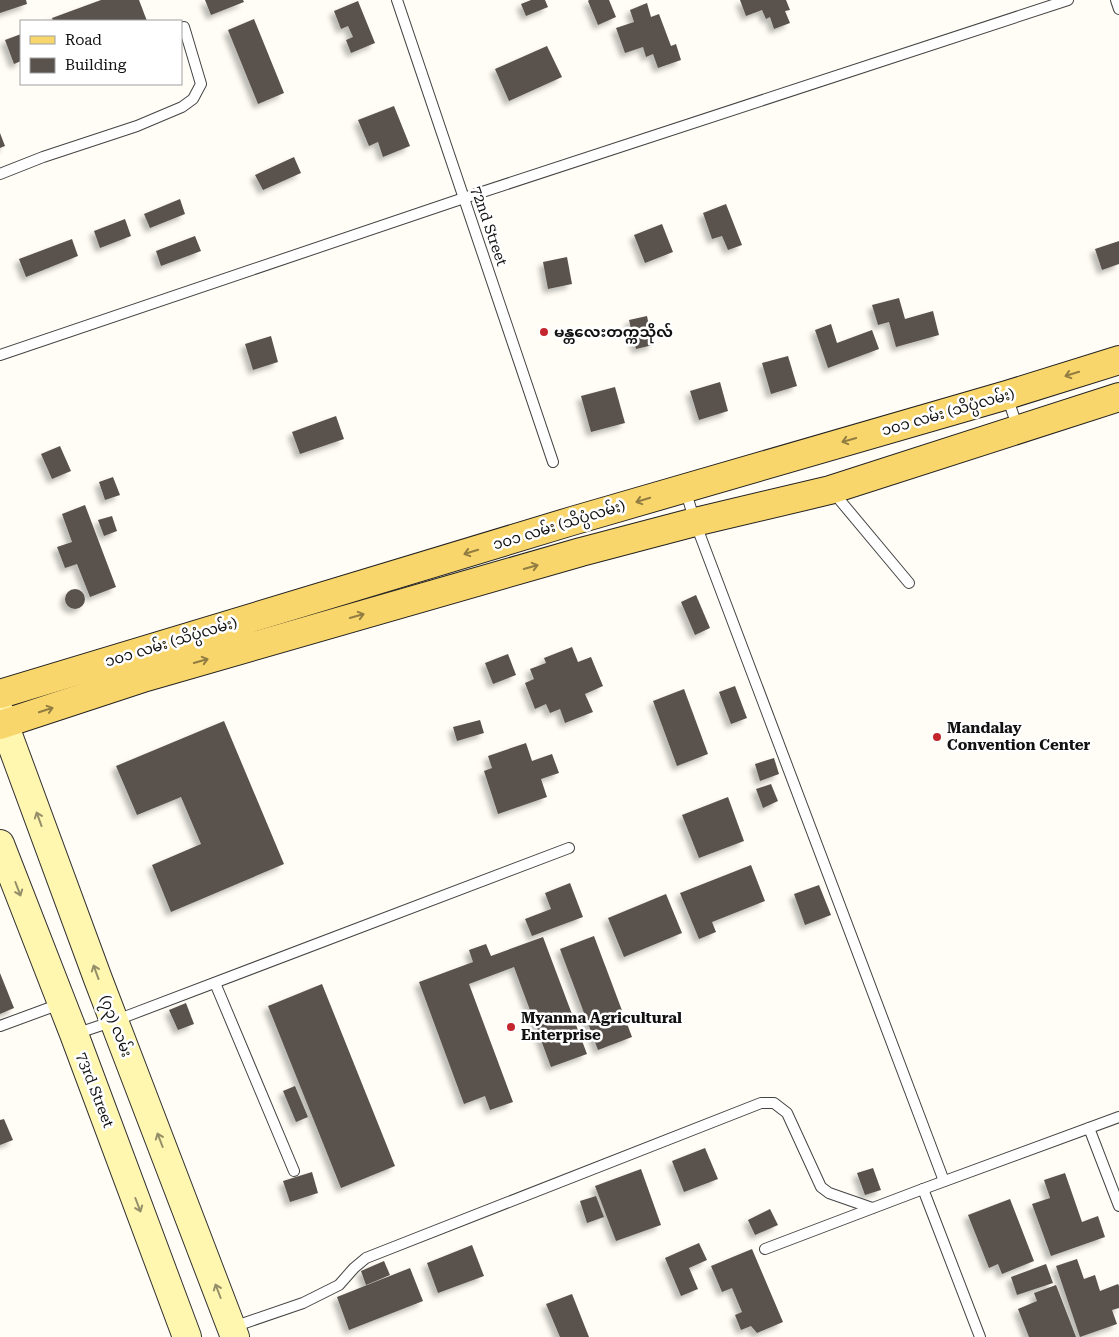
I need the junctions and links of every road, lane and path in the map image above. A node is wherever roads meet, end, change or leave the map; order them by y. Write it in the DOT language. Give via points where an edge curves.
graph roads {
  1 [pos="397,0"];
  2 [pos="1068,0"];
  3 [pos="1116,0"];
  4 [pos="1119,8"];
  5 [pos="184,27"];
  6 [pos="0,174"];
  7 [pos="464,198"];
  8 [pos="0,355"];
  9 [pos="1119,360"];
  10 [pos="1007,395"];
  11 [pos="1119,397"];
  12 [pos="1018,429"];
  13 [pos="553,462"];
  14 [pos="684,488"];
  15 [pos="830,490"];
  16 [pos="572,521"];
  17 [pos="695,522"];
  18 [pos="581,552"];
  19 [pos="910,583"];
  20 [pos="0,694"];
  21 [pos="2,721"];
  22 [pos="0,844"];
  23 [pos="569,848"];
  24 [pos="215,983"];
  25 [pos="62,1004"];
  26 [pos="114,1021"];
  27 [pos="0,1026"];
  28 [pos="74,1034"];
  29 [pos="1119,1117"];
  30 [pos="1089,1128"];
  31 [pos="294,1171"];
  32 [pos="944,1181"];
  33 [pos="923,1189"];
  34 [pos="1119,1206"];
  35 [pos="872,1208"];
  36 [pos="766,1249"];
  37 [pos="233,1332"];
  38 [pos="187,1337"];
  39 [pos="980,1337"];
  1 -- 7 [label="lane, 72nd Street"];
  2 -- 7 [label="lane"];
  3 -- 4 [label="lane"];
  5 -- 6 [label="lane" via="201,84 193,99 137,126"];
  7 -- 8 [label="lane"];
  7 -- 13 [label="lane, 72nd Street"];
  9 -- 10 [label="main road, ၁၀၁ လမ်း (သိပ္ပံလမ်း), one-way"];
  10 -- 12 [label="lane"];
  10 -- 14 [label="main road, ၁၀၁ လမ်း (သိပ္ပံလမ်း), one-way"];
  11 -- 12 [label="main road, ၁၀၁ လမ်း (သိပ္ပံလမ်း)"];
  12 -- 15 [label="main road, ၁၀၁ လမ်း (သိပ္ပံလမ်း)"];
  14 -- 16 [label="main road, ၁၀၁ လမ်း (သိပ္ပံလမ်း), one-way"];
  14 -- 17 [label="lane"];
  15 -- 17 [label="main road, ၁၀၁ လမ်း (သိပ္ပံလမ်း)"];
  15 -- 19 [label="lane"];
  16 -- 18 [label="main road"];
  16 -- 20 [label="main road, ၁၀၁ လမ်း (သိပ္ပံလမ်း), one-way"];
  17 -- 18 [label="main road, ၁၀၁ လမ်း (သိပ္ပံလမ်း)"];
  17 -- 32 [label="lane"];
  21 -- 18 [label="main road, ၁၀၁ လမ်း (သိပ္ပံလမ်း), one-way"];
  26 -- 21 [label="main road, (၇၃) လမ်း, one-way"];
  22 -- 25 [label="main road, 73rd Street, one-way"];
  23 -- 24 [label="lane"];
  24 -- 26 [label="lane"];
  24 -- 31 [label="lane"];
  25 -- 27 [label="lane"];
  25 -- 28 [label="main road, 73rd Street"];
  26 -- 28 [label="lane"];
  37 -- 26 [label="main road, (၇၃) လမ်း, one-way"];
  28 -- 38 [label="main road, 73rd Street, one-way"];
  29 -- 30 [label="lane"];
  30 -- 32 [label="lane"];
  30 -- 34 [label="lane"];
  32 -- 33 [label="lane"];
  33 -- 35 [label="lane"];
  33 -- 39 [label="lane"];
  35 -- 36 [label="lane"];
  35 -- 37 [label="lane" via="828,1193 821,1187 787,1113 774,1103 761,1103 366,1258 339,1285"];
}
